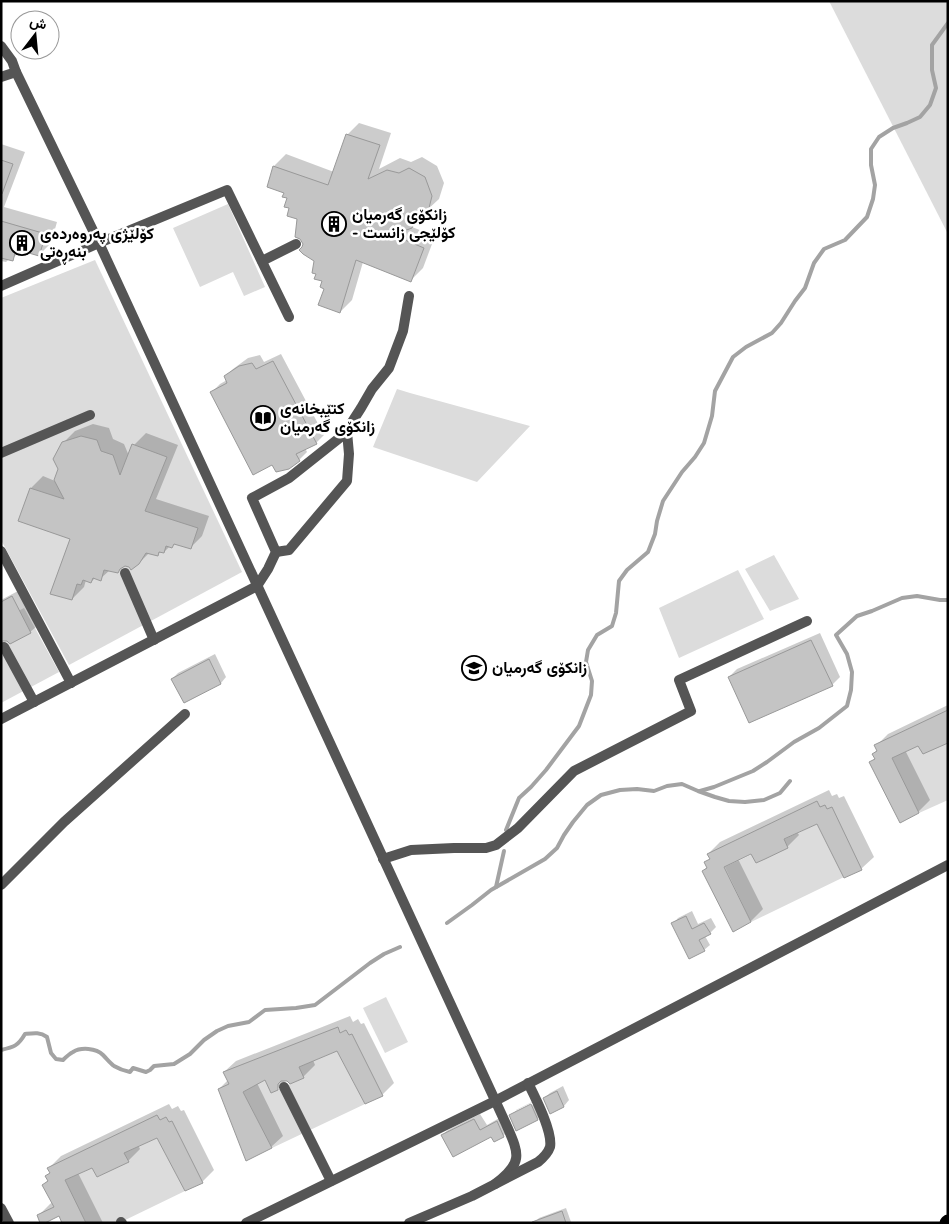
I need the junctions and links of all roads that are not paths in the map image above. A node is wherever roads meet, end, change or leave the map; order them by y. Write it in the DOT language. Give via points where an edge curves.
graph roads {
  1 [pos="1,46"];
  2 [pos="16,72"];
  3 [pos="1,78"];
  4 [pos="99,243"];
  5 [pos="296,244"];
  6 [pos="262,261"];
  7 [pos="1,286"];
  8 [pos="409,296"];
  9 [pos="289,317"];
  10 [pos="90,415"];
  11 [pos="347,432"];
  12 [pos="1,454"];
  13 [pos="1,551"];
  14 [pos="276,552"];
  15 [pos="125,572"];
  16 [pos="257,586"];
  17 [pos="807,621"];
  18 [pos="154,640"];
  19 [pos="4,647"];
  20 [pos="72,683"];
  21 [pos="34,702"];
  22 [pos="185,714"];
  23 [pos="1,720"];
  24 [pos="383,859"];
  25 [pos="948,865"];
  26 [pos="1,885"];
  27 [pos="528,1083"];
  28 [pos="284,1087"];
  29 [pos="495,1101"];
  30 [pos="331,1181"];
  31 [pos="495,1184"];
  32 [pos="1,1208"];
  33 [pos="9,1223"];
  34 [pos="246,1223"];
  35 [pos="409,1223"];
  1 -- 2 [label="street"];
  2 -- 3 [label="street"];
  2 -- 4 [label="street"];
  4 -- 6 [label="street" via="228,190"];
  4 -- 7 [label="street"];
  4 -- 16 [label="street"];
  5 -- 6 [label="street"];
  6 -- 9 [label="street"];
  8 -- 11 [label="street" via="403,331 389,368 372,389"];
  10 -- 12 [label="street"];
  11 -- 14 [label="street" via="347,480 289,550"];
  11 -- 14 [label="street" via="288,478 252,498"];
  13 -- 20 [label="street"];
  14 -- 16 [label="street"];
  15 -- 18 [label="street"];
  16 -- 18 [label="street"];
  16 -- 24 [label="street"];
  17 -- 24 [label="street" via="679,680 690,710 574,771 518,828 496,845 411,850"];
  18 -- 20 [label="street"];
  19 -- 21 [label="street"];
  20 -- 21 [label="street"];
  21 -- 23 [label="street"];
  22 -- 26 [label="street" via="64,822"];
  24 -- 29 [label="street"];
  25 -- 27 [label="street"];
  27 -- 29 [label="street"];
  27 -- 31 [label="street" via="547,1125 550,1145 538,1162"];
  28 -- 30 [label="street"];
  29 -- 30 [label="street"];
  29 -- 31 [label="street" via="515,1147 516,1159 511,1171"];
  30 -- 34 [label="street"];
  31 -- 35 [label="street"];
  32 -- 33 [label="street"];
}
